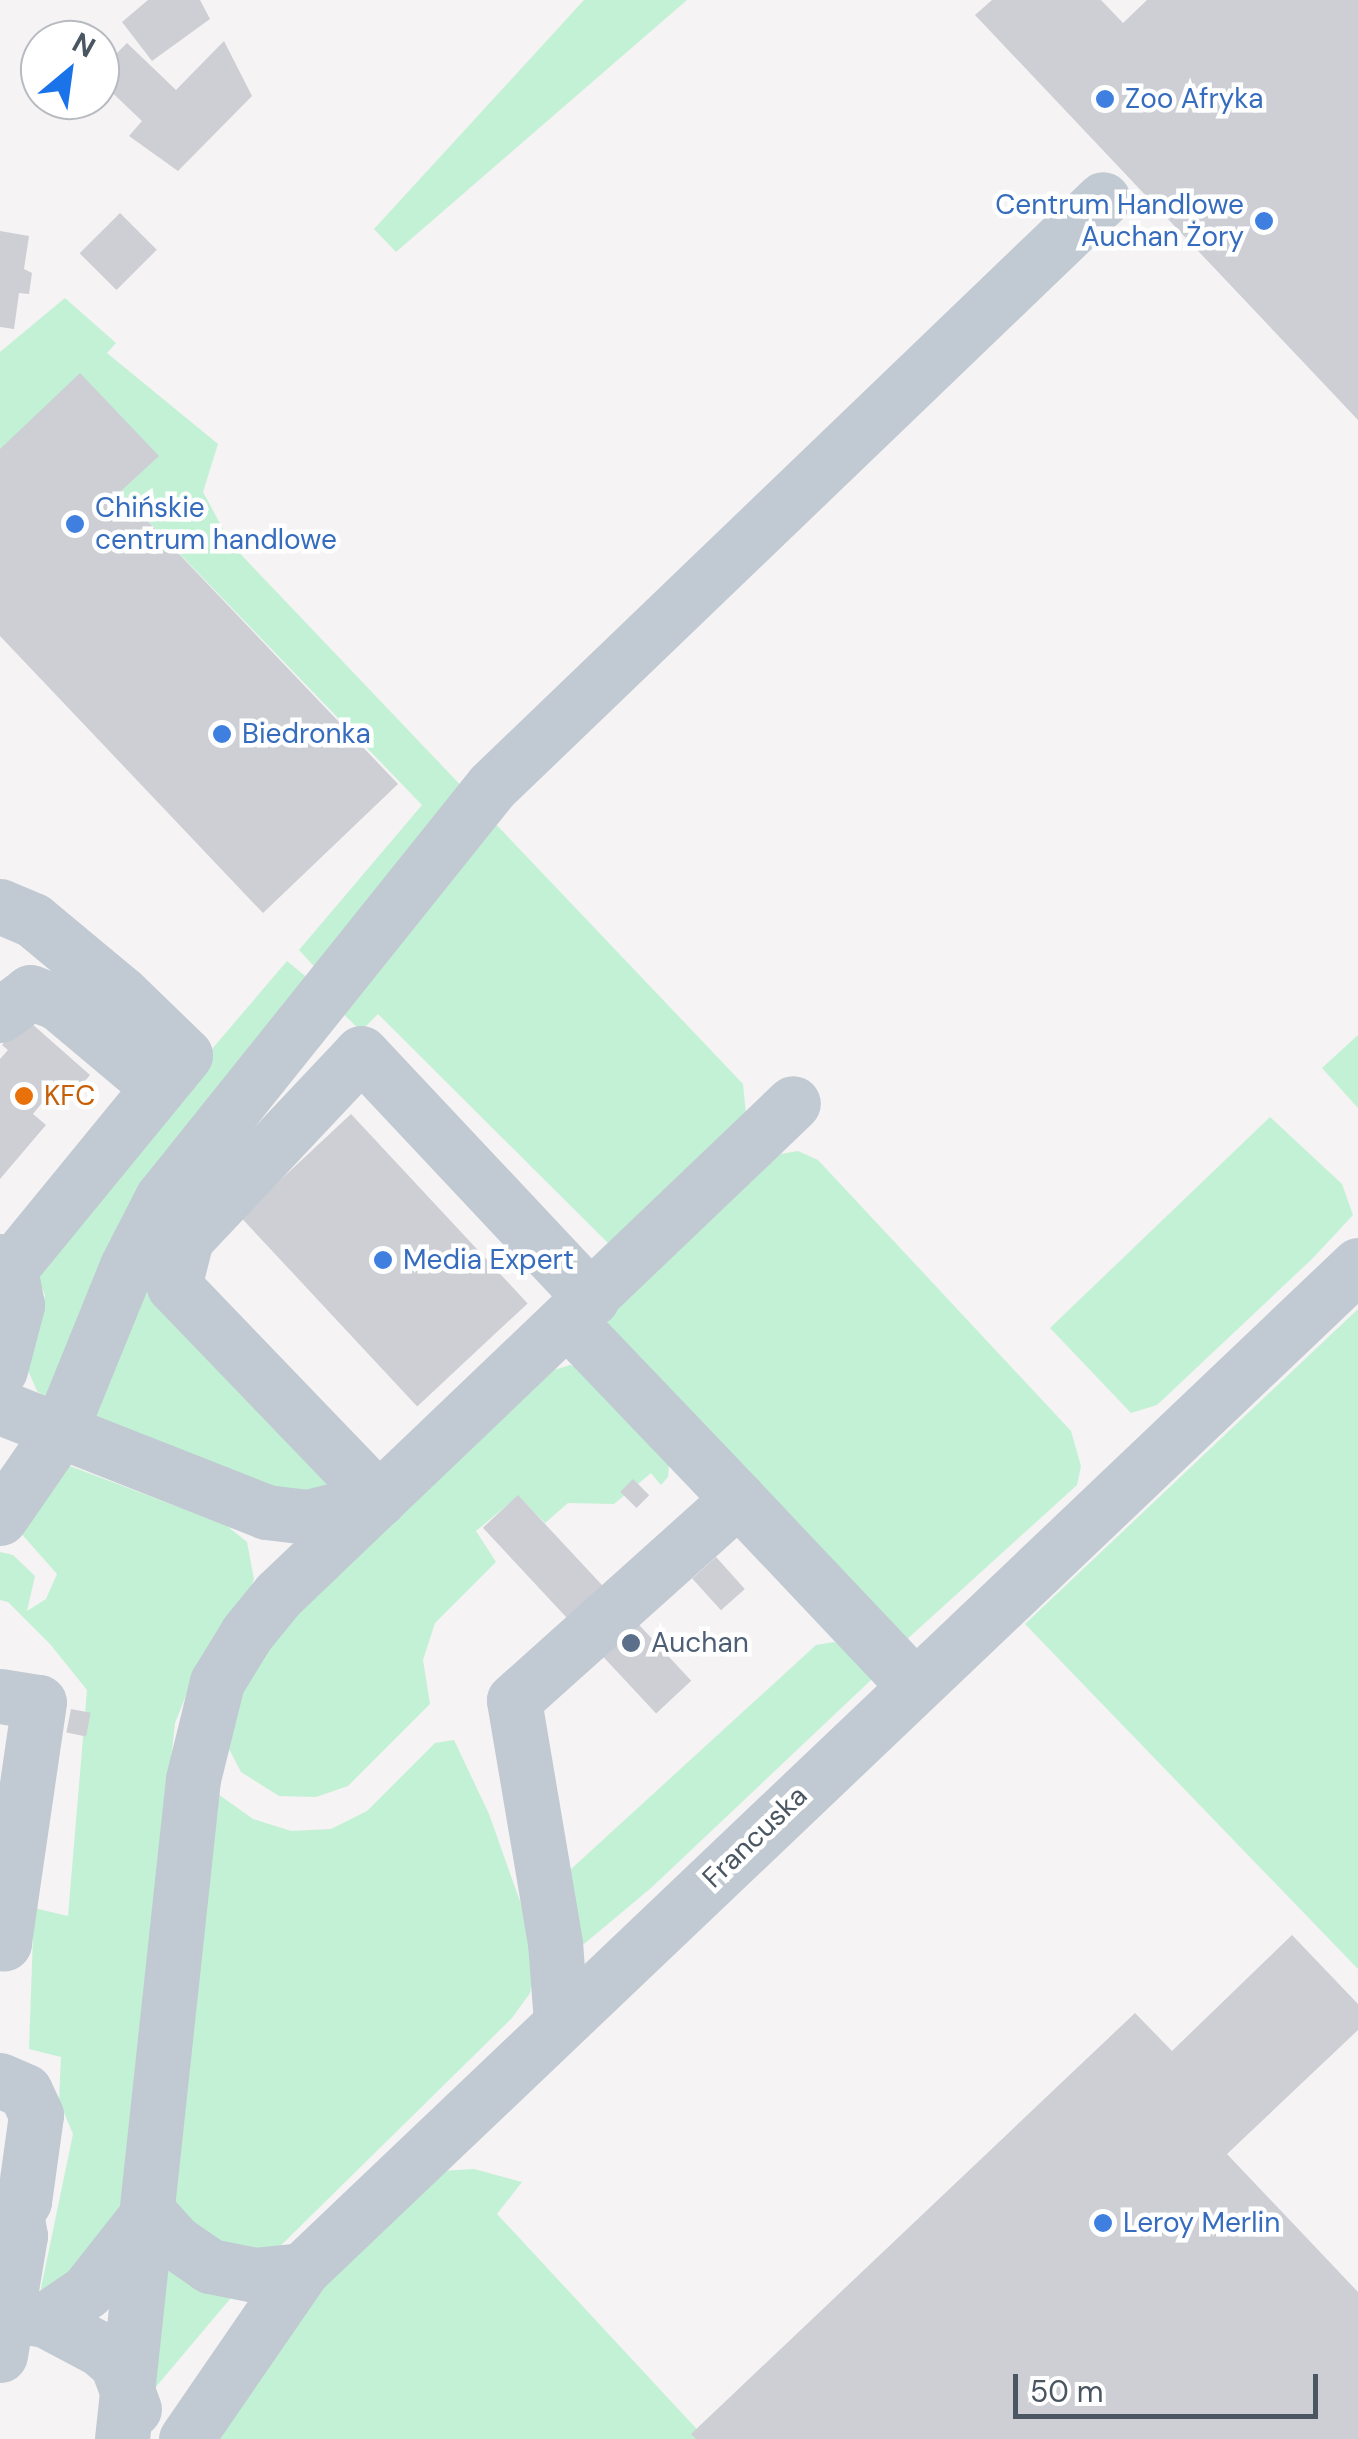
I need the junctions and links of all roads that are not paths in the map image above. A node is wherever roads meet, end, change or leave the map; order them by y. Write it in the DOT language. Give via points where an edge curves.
graph roads {
  1 [pos="1103,199"];
  2 [pos="0,906"];
  3 [pos="0,1014"];
  4 [pos="158,1087"];
  5 [pos="793,1103"];
  6 [pos="5,1265"];
  7 [pos="1358,1265"];
  8 [pos="580,1310"];
  9 [pos="0,1370"];
  10 [pos="0,1406"];
  11 [pos="60,1431"];
  12 [pos="738,1499"];
  13 [pos="379,1500"];
  14 [pos="266,1512"];
  15 [pos="0,1518"];
  16 [pos="278,1595"];
  17 [pos="914,1685"];
  18 [pos="0,1696"];
  19 [pos="10,1827"];
  20 [pos="1,1951"];
  21 [pos="561,2022"];
  22 [pos="0,2080"];
  23 [pos="149,2213"];
  24 [pos="8,2216"];
  25 [pos="302,2270"];
  26 [pos="13,2325"];
  27 [pos="126,2413"];
  28 [pos="146,2439"];
  29 [pos="186,2439"];
  1 -- 11 [label="street" via="492,786 162,1198"];
  2 -- 4 [label="street" via="33,920 184,1055"];
  3 -- 4 [label="street" via="30,992 58,1003"];
  4 -- 6 [label="street"];
  5 -- 8 [label="street"];
  6 -- 9 [label="street" via="16,1305"];
  7 -- 17 [label="street, Francuska"];
  8 -- 12 [label="street"];
  8 -- 13 [label="street"];
  8 -- 13 [label="street" via="361,1053 186,1239 174,1286"];
  10 -- 11 [label="street"];
  11 -- 14 [label="street"];
  11 -- 15 [label="street"];
  12 -- 17 [label="street"];
  12 -- 21 [label="street" via="514,1700 555,1942"];
  13 -- 14 [label="street" via="308,1517"];
  13 -- 16 [label="street"];
  14 -- 16 [label="street" via="282,1534 286,1563"];
  16 -- 23 [label="street" via="217,1682 197,1749"];
  17 -- 21 [label="street, Francuska"];
  18 -- 19 [label="street" via="39,1702"];
  19 -- 20 [label="street"];
  21 -- 25 [label="street, Francuska"];
  22 -- 24 [label="street" via="26,2091 36,2116 28,2186"];
  23 -- 25 [label="street" via="210,2266 255,2275"];
  23 -- 26 [label="street" via="86,2291"];
  23 -- 27 [label="street"];
  24 -- 26 [label="street" via="20,2236"];
  25 -- 29 [label="street, Francuska"];
  26 -- 27 [label="street" via="100,2349 117,2364"];
  27 -- 28 [label="street"];
}
